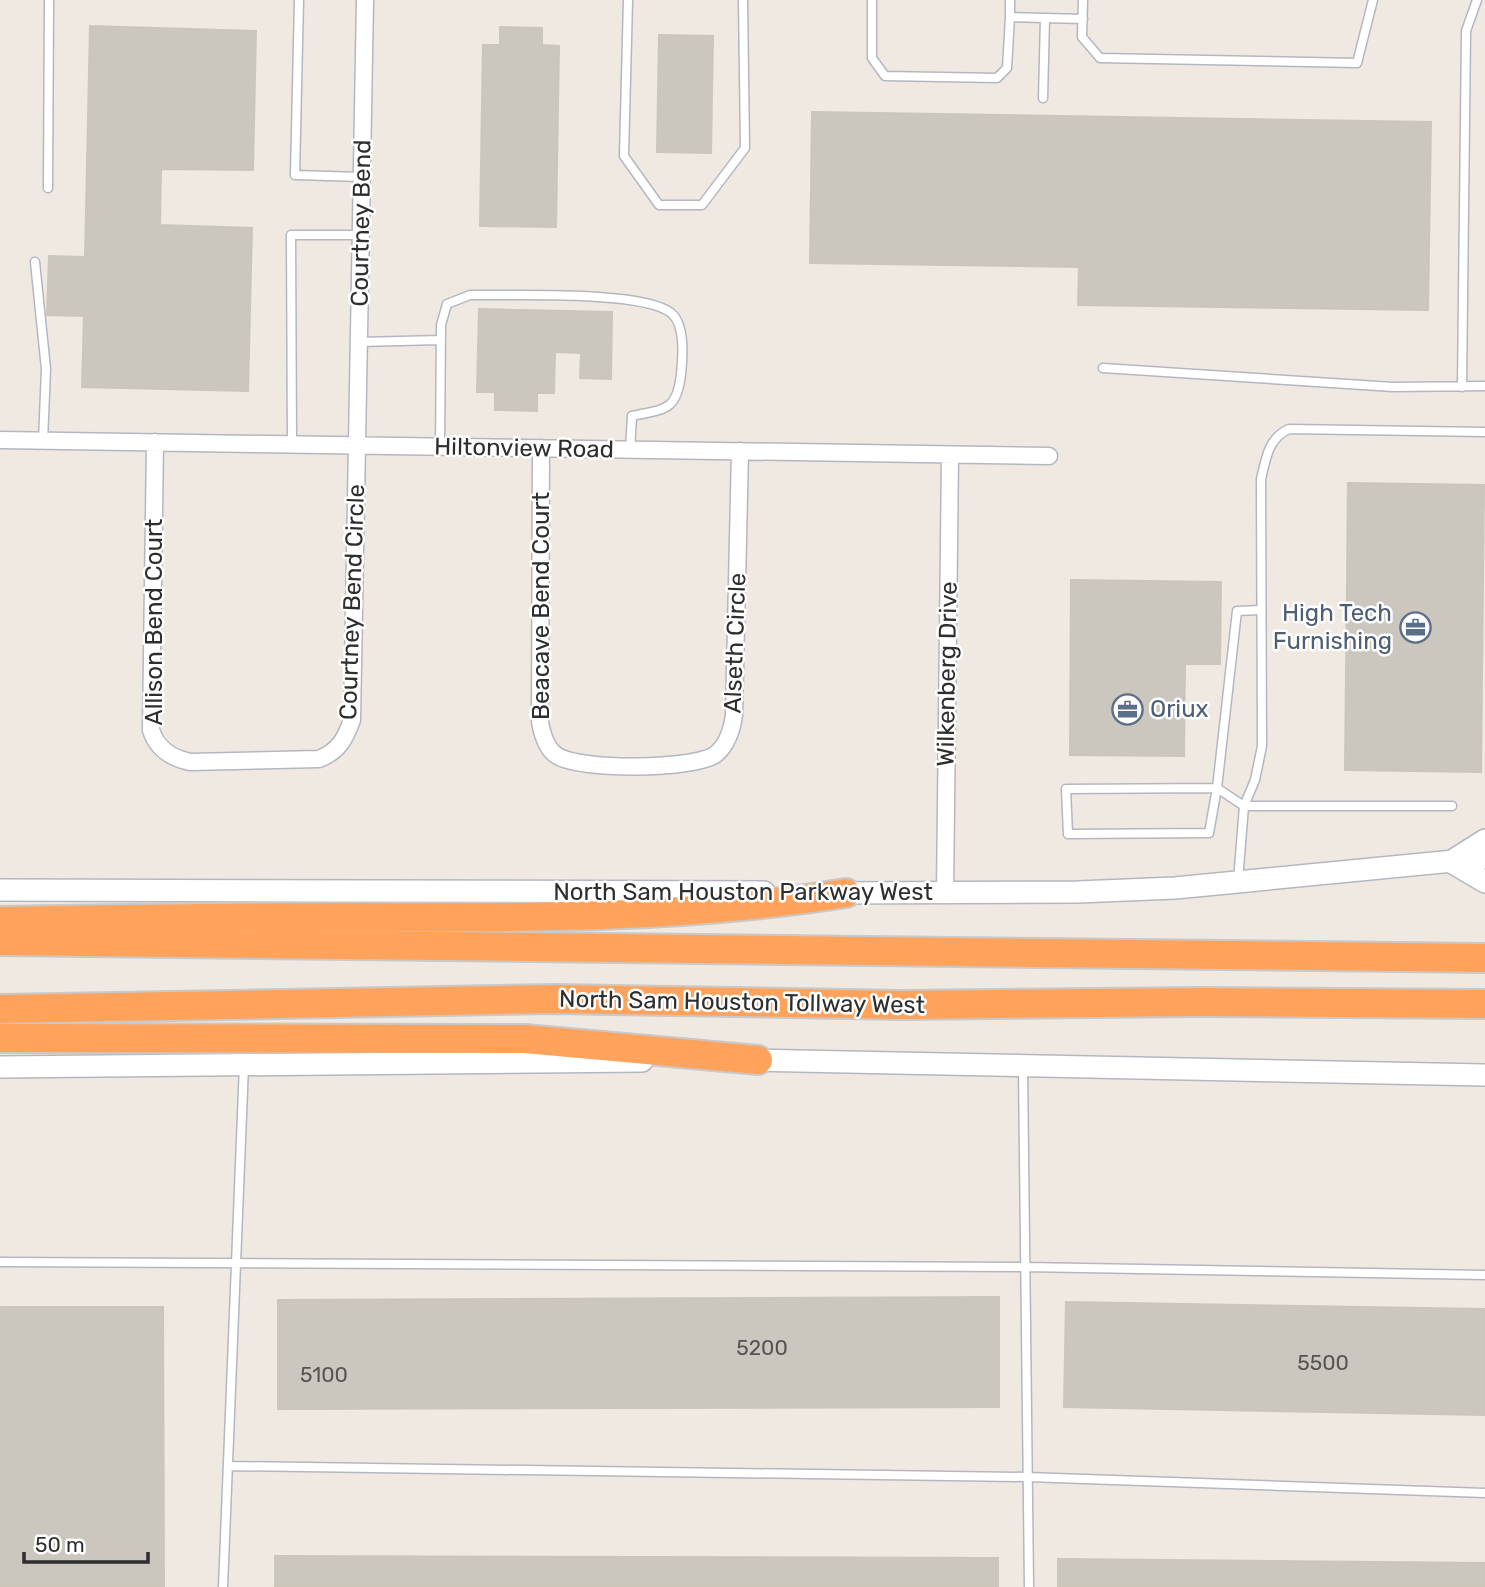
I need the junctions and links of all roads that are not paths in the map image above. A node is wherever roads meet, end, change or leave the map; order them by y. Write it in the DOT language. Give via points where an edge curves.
graph roads {
  1 [pos="49,0"];
  2 [pos="299,0"];
  3 [pos="365,0"];
  4 [pos="628,0"];
  5 [pos="743,0"];
  6 [pos="872,0"];
  7 [pos="1010,0"];
  8 [pos="1083,0"];
  9 [pos="1373,0"];
  10 [pos="1477,0"];
  11 [pos="1010,17"];
  12 [pos="1045,18"];
  13 [pos="1083,19"];
  14 [pos="1043,98"];
  15 [pos="362,177"];
  16 [pos="48,188"];
  17 [pos="361,235"];
  18 [pos="34,262"];
  19 [pos="441,340"];
  20 [pos="359,342"];
  21 [pos="1102,368"];
  22 [pos="1485,386"];
  23 [pos="1462,387"];
  24 [pos="1485,432"];
  25 [pos="0,440"];
  26 [pos="43,441"];
  27 [pos="155,442"];
  28 [pos="292,444"];
  29 [pos="357,446"];
  30 [pos="440,447"];
  31 [pos="541,448"];
  32 [pos="630,450"];
  33 [pos="740,451"];
  34 [pos="950,454"];
  35 [pos="1049,456"];
  36 [pos="1261,610"];
  37 [pos="332,754"];
  38 [pos="643,764"];
  39 [pos="1217,788"];
  40 [pos="1244,806"];
  41 [pos="1452,806"];
  42 [pos="1485,840"];
  43 [pos="1485,858"];
  44 [pos="1450,862"];
  45 [pos="1485,882"];
  46 [pos="1238,884"];
  47 [pos="0,890"];
  48 [pos="945,892"];
  49 [pos="846,893"];
  50 [pos="0,921"];
  51 [pos="0,941"];
  52 [pos="1485,958"];
  53 [pos="1485,1004"];
  54 [pos="0,1009"];
  55 [pos="0,1038"];
  56 [pos="758,1059"];
  57 [pos="244,1065"];
  58 [pos="1023,1066"];
  59 [pos="0,1067"];
  60 [pos="1485,1075"];
  61 [pos="236,1261"];
  62 [pos="0,1262"];
  63 [pos="1025,1267"];
  64 [pos="1485,1275"];
  65 [pos="228,1466"];
  66 [pos="1027,1477"];
  67 [pos="1485,1493"];
  68 [pos="223,1587"];
  69 [pos="1028,1587"];
  1 -- 16 [label="lane"];
  2 -- 15 [label="lane" via="295,175"];
  3 -- 15 [label="street, Courtney Bend"];
  4 -- 5 [label="lane" via="624,156 659,205 702,205 745,148"];
  6 -- 11 [label="lane" via="872,58 885,76 997,78 1007,68"];
  7 -- 11 [label="lane"];
  8 -- 13 [label="lane"];
  9 -- 13 [label="lane" via="1357,63 1100,58 1082,37"];
  10 -- 23 [label="lane" via="1466,31"];
  11 -- 12 [label="lane"];
  12 -- 13 [label="lane"];
  12 -- 14 [label="lane"];
  15 -- 17 [label="street, Courtney Bend"];
  17 -- 20 [label="street, Courtney Bend"];
  17 -- 28 [label="lane" via="291,235"];
  18 -- 26 [label="lane" via="46,369"];
  19 -- 20 [label="lane"];
  19 -- 30 [label="lane"];
  19 -- 32 [label="lane" via="447,304 470,295 641,300 670,312 680,323 679,396 671,404 632,416"];
  20 -- 29 [label="street, Courtney Bend"];
  21 -- 23 [label="lane" via="1393,387"];
  22 -- 23 [label="lane"];
  24 -- 36 [label="lane" via="1289,429 1277,434 1261,479"];
  25 -- 26 [label="street, Hiltonview Road"];
  26 -- 27 [label="street, Hiltonview Road"];
  27 -- 28 [label="street, Hiltonview Road"];
  27 -- 37 [label="street, Allison Bend Court" via="151,730 155,743 176,759 190,762"];
  28 -- 29 [label="street, Hiltonview Road"];
  29 -- 30 [label="street, Hiltonview Road"];
  29 -- 37 [label="street, Courtney Bend Circle" via="352,720 345,739"];
  30 -- 31 [label="street, Hiltonview Road"];
  31 -- 32 [label="street, Hiltonview Road"];
  31 -- 38 [label="street, Beacave Bend Court" via="542,736 556,755 581,764"];
  32 -- 33 [label="street, Hiltonview Road"];
  33 -- 34 [label="street, Hiltonview Road"];
  33 -- 38 [label="street, Alseth Circle" via="732,730 716,754 703,761"];
  34 -- 35 [label="street, Hiltonview Road"];
  34 -- 48 [label="street, Wilkenberg Drive"];
  36 -- 39 [label="lane" via="1237,611"];
  36 -- 40 [label="lane" via="1262,746"];
  39 -- 39 [label="lane" via="1209,833 1068,834 1066,789"];
  39 -- 40 [label="lane"];
  40 -- 41 [label="lane"];
  40 -- 46 [label="lane"];
  42 -- 44 [label="main road"];
  43 -- 44 [label="main road, North Sam Houston Parkway West"];
  44 -- 45 [label="main road"];
  44 -- 46 [label="main road, North Sam Houston Parkway West"];
  46 -- 48 [label="main road, North Sam Houston Parkway West" via="1078,892"];
  47 -- 49 [label="main road, North Sam Houston Parkway West"];
  48 -- 49 [label="main road, North Sam Houston Parkway West"];
  49 -- 50 [label="highway" via="777,904 506,919"];
  51 -- 52 [label="highway, North Sam Houston Tollway West"];
  53 -- 54 [label="highway, North Sam Houston Tollway West" via="902,1005 556,999"];
  55 -- 56 [label="highway" via="525,1039"];
  56 -- 57 [label="main road"];
  56 -- 58 [label="main road"];
  57 -- 59 [label="main road"];
  57 -- 61 [label="lane"];
  58 -- 60 [label="main road"];
  58 -- 63 [label="lane"];
  61 -- 62 [label="lane"];
  61 -- 63 [label="lane"];
  61 -- 65 [label="lane"];
  63 -- 64 [label="lane"];
  63 -- 66 [label="lane"];
  65 -- 66 [label="lane"];
  65 -- 68 [label="lane"];
  66 -- 67 [label="lane"];
  66 -- 69 [label="lane"];
}
